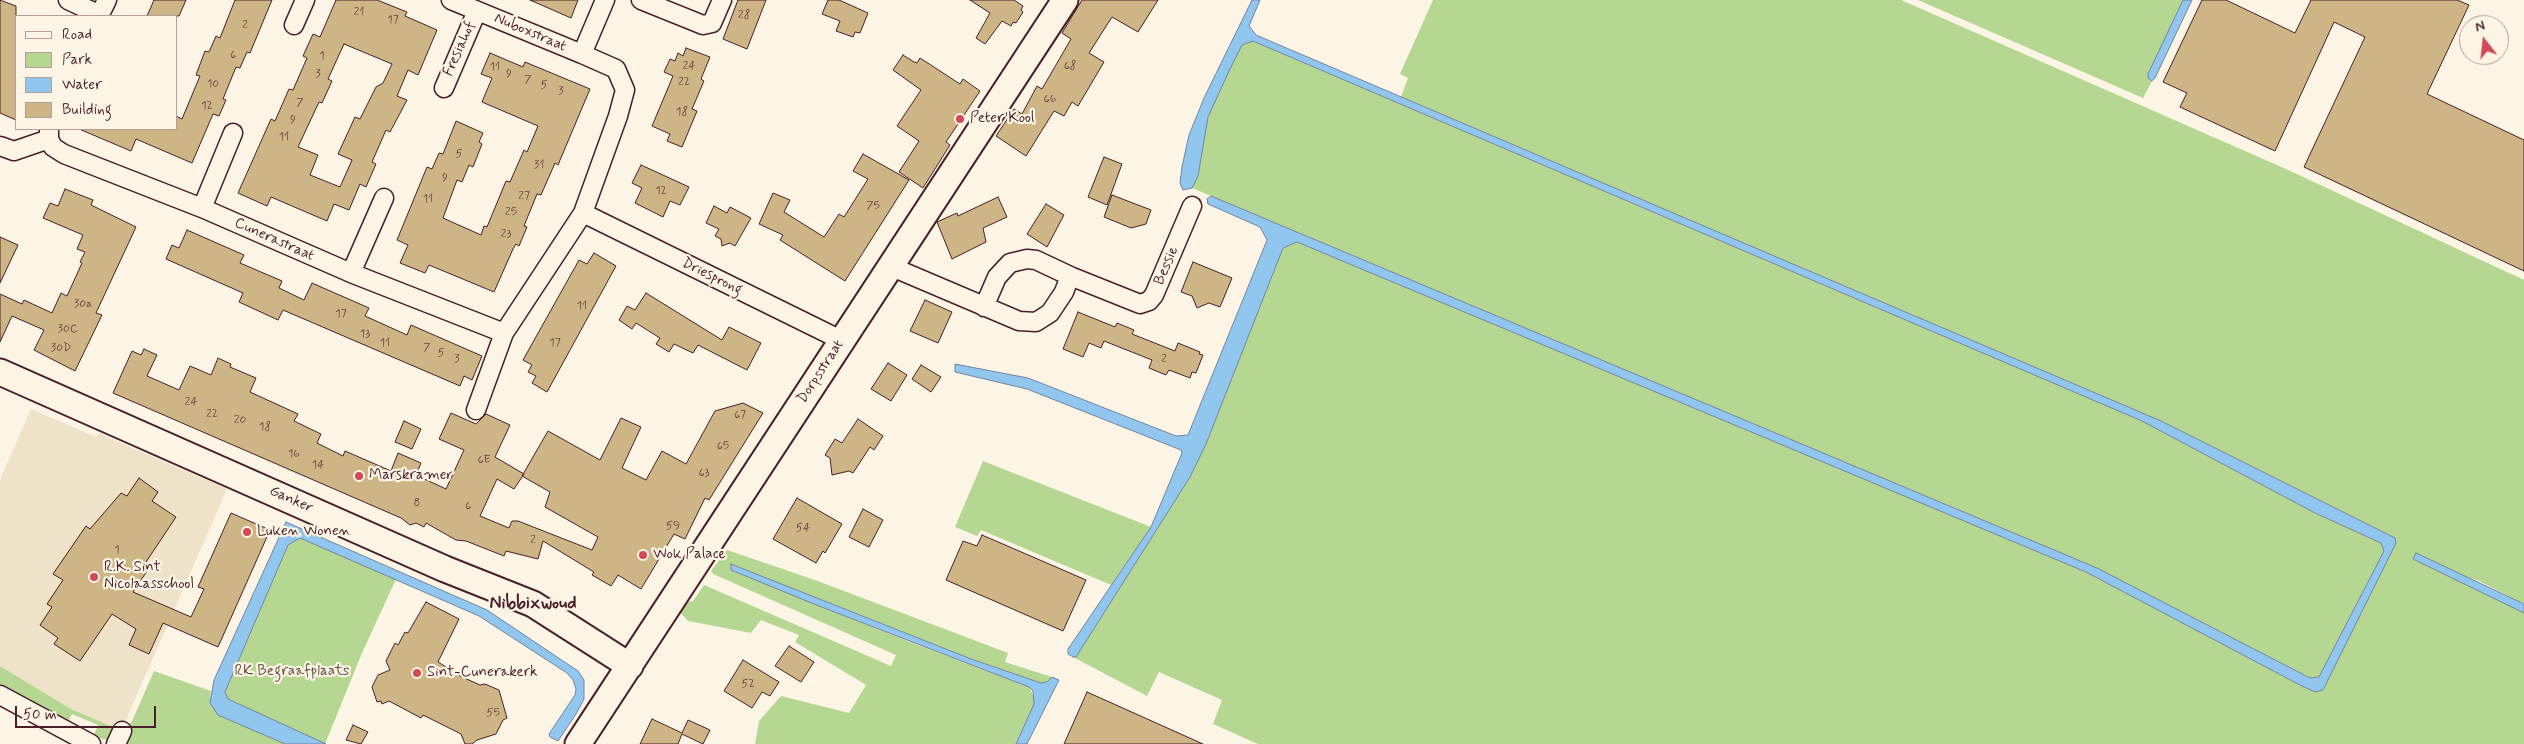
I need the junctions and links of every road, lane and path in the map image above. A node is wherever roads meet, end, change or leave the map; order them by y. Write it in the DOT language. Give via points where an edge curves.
graph roads {
  1 [pos="68,0"];
  2 [pos="305,0"];
  3 [pos="452,0"];
  4 [pos="605,0"];
  5 [pos="641,0"];
  6 [pos="722,0"];
  7 [pos="1065,0"];
  8 [pos="102,10"];
  9 [pos="477,11"];
  10 [pos="294,25"];
  11 [pos="582,54"];
  12 [pos="444,88"];
  13 [pos="233,133"];
  14 [pos="49,134"];
  15 [pos="0,146"];
  16 [pos="384,198"];
  17 [pos="1192,206"];
  18 [pos="202,208"];
  19 [pos="583,213"];
  20 [pos="892,267"];
  21 [pos="351,273"];
  22 [pos="1070,276"];
  23 [pos="984,307"];
  24 [pos="504,333"];
  25 [pos="841,340"];
  26 [pos="0,372"];
  27 [pos="476,410"];
  28 [pos="630,666"];
  29 [pos="0,695"];
  30 [pos="91,744"];
  31 [pos="578,744"];
  1 -- 8 [label="street"];
  2 -- 10 [label="street"];
  3 -- 9 [label="street, Nuboxstraat"];
  4 -- 11 [label="street, Nuboxstraat"];
  5 -- 6 [label="street" via="702,26 712,23"];
  7 -- 20 [label="street, Dorpsstraat"];
  9 -- 11 [label="street, Nuboxstraat"];
  9 -- 12 [label="street, Fresiahof"];
  11 -- 19 [label="street" via="616,69 625,90"];
  13 -- 18 [label="street"];
  14 -- 15 [label="street, Cunerastraat" via="14,151"];
  14 -- 18 [label="street, Cunerastraat" via="53,147 64,154"];
  16 -- 21 [label="street"];
  17 -- 22 [label="street, Bessie" via="1149,301 1134,303"];
  18 -- 21 [label="street, Cunerastraat"];
  19 -- 24 [label="street"];
  19 -- 25 [label="street, Driesprong"];
  20 -- 23 [label="street"];
  20 -- 25 [label="street, Dorpsstraat"];
  21 -- 24 [label="street, Cunerastraat"];
  22 -- 23 [label="street" via="1056,306 1036,322 1018,321"];
  22 -- 23 [label="street, Bessie" via="1036,260 1010,263 996,276"];
  24 -- 27 [label="street"];
  25 -- 28 [label="street, Dorpsstraat"];
  26 -- 28 [label="street, Ganker" via="533,604"];
  28 -- 31 [label="street, Dorpsstraat"];
  29 -- 30 [label="street"];
}
